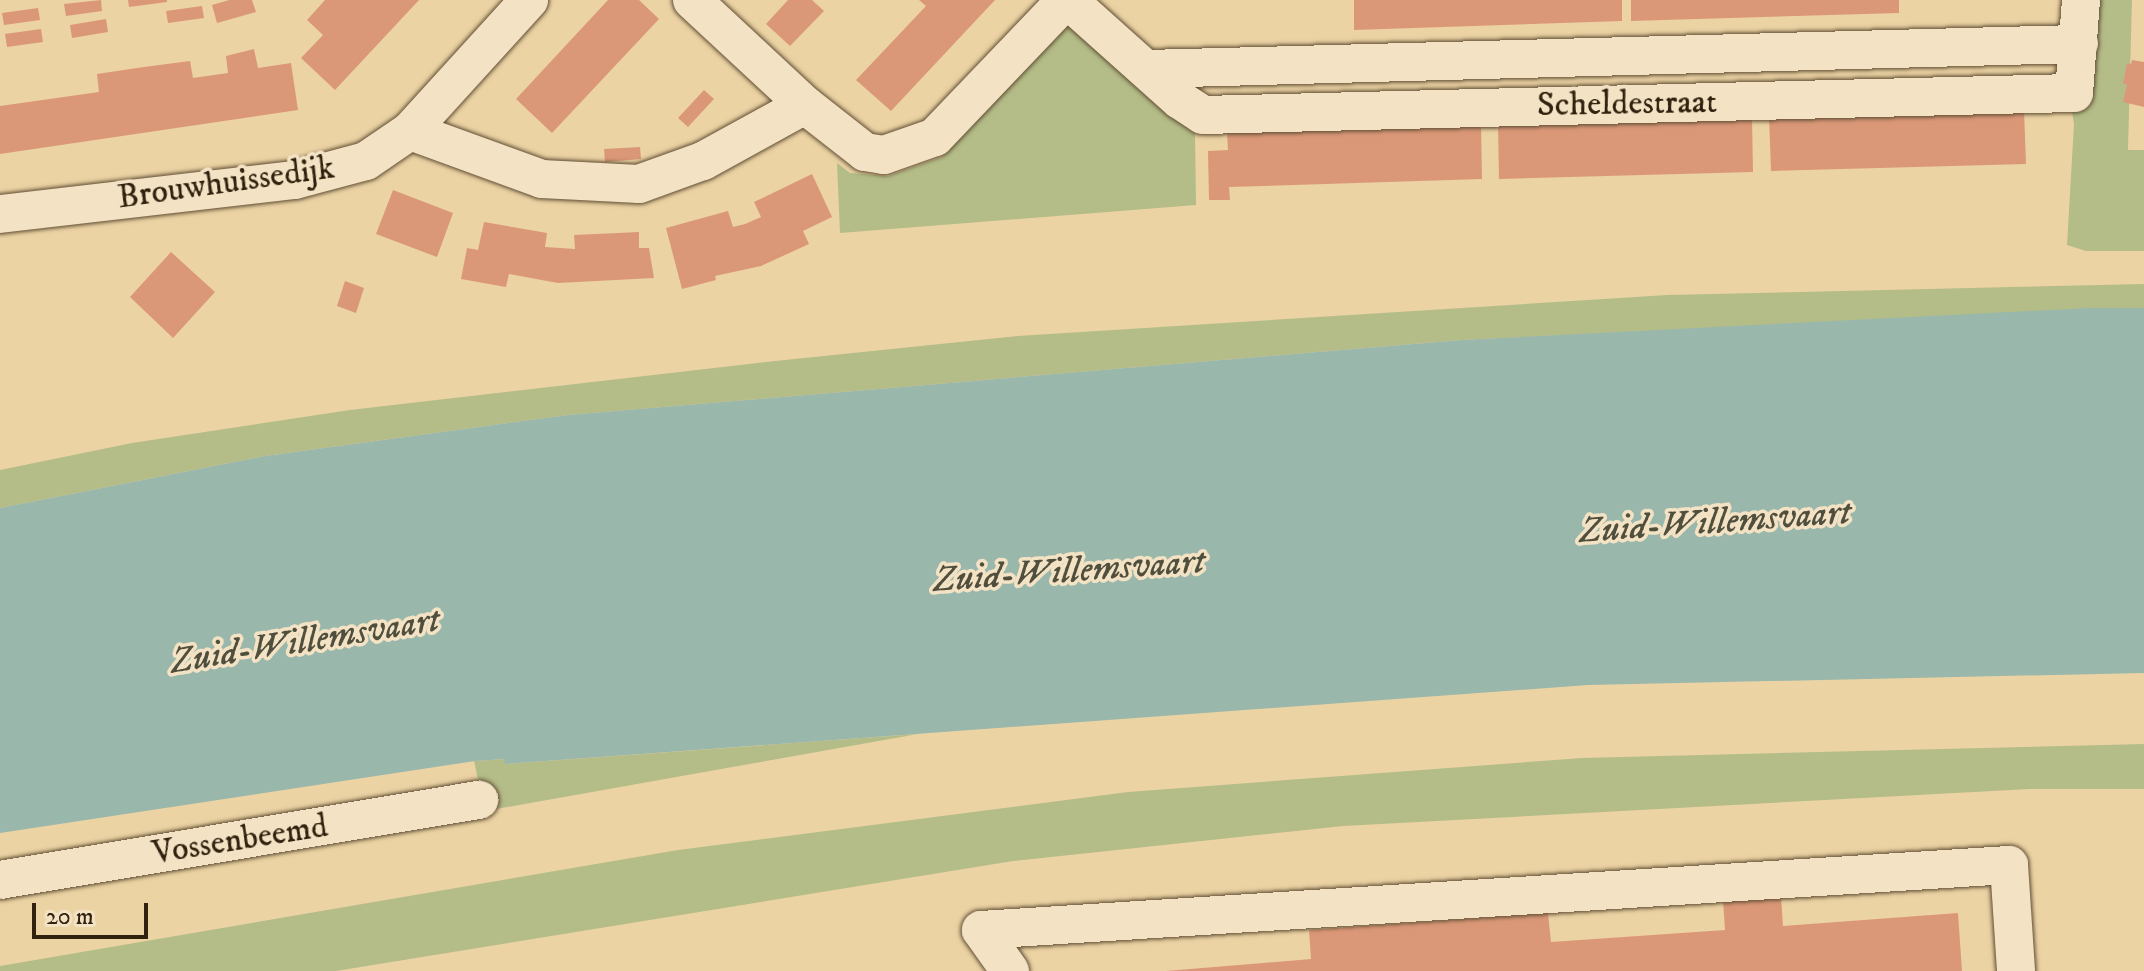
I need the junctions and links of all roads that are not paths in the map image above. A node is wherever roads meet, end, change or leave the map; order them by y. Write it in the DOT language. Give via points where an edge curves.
graph roads {
  1 [pos="529,0"];
  2 [pos="692,0"];
  3 [pos="1067,0"];
  4 [pos="2081,0"];
  5 [pos="805,105"];
  6 [pos="410,131"];
  7 [pos="0,214"];
  8 [pos="479,800"];
  9 [pos="0,880"];
  10 [pos="1010,971"];
  11 [pos="2016,971"];
  1 -- 6 [label="street, Brouwhuissedijk"];
  2 -- 5 [label="street"];
  3 -- 4 [label="street, Scheldestraat" via="1203,115 2074,93"];
  3 -- 5 [label="street" via="935,137 884,155 865,152"];
  5 -- 6 [label="street" via="703,161 639,184 542,179"];
  6 -- 7 [label="street, Brouwhuissedijk" via="366,161 295,180"];
  8 -- 9 [label="street, Vossenbeemd"];
  10 -- 11 [label="street" via="981,930 2009,865"];
}
